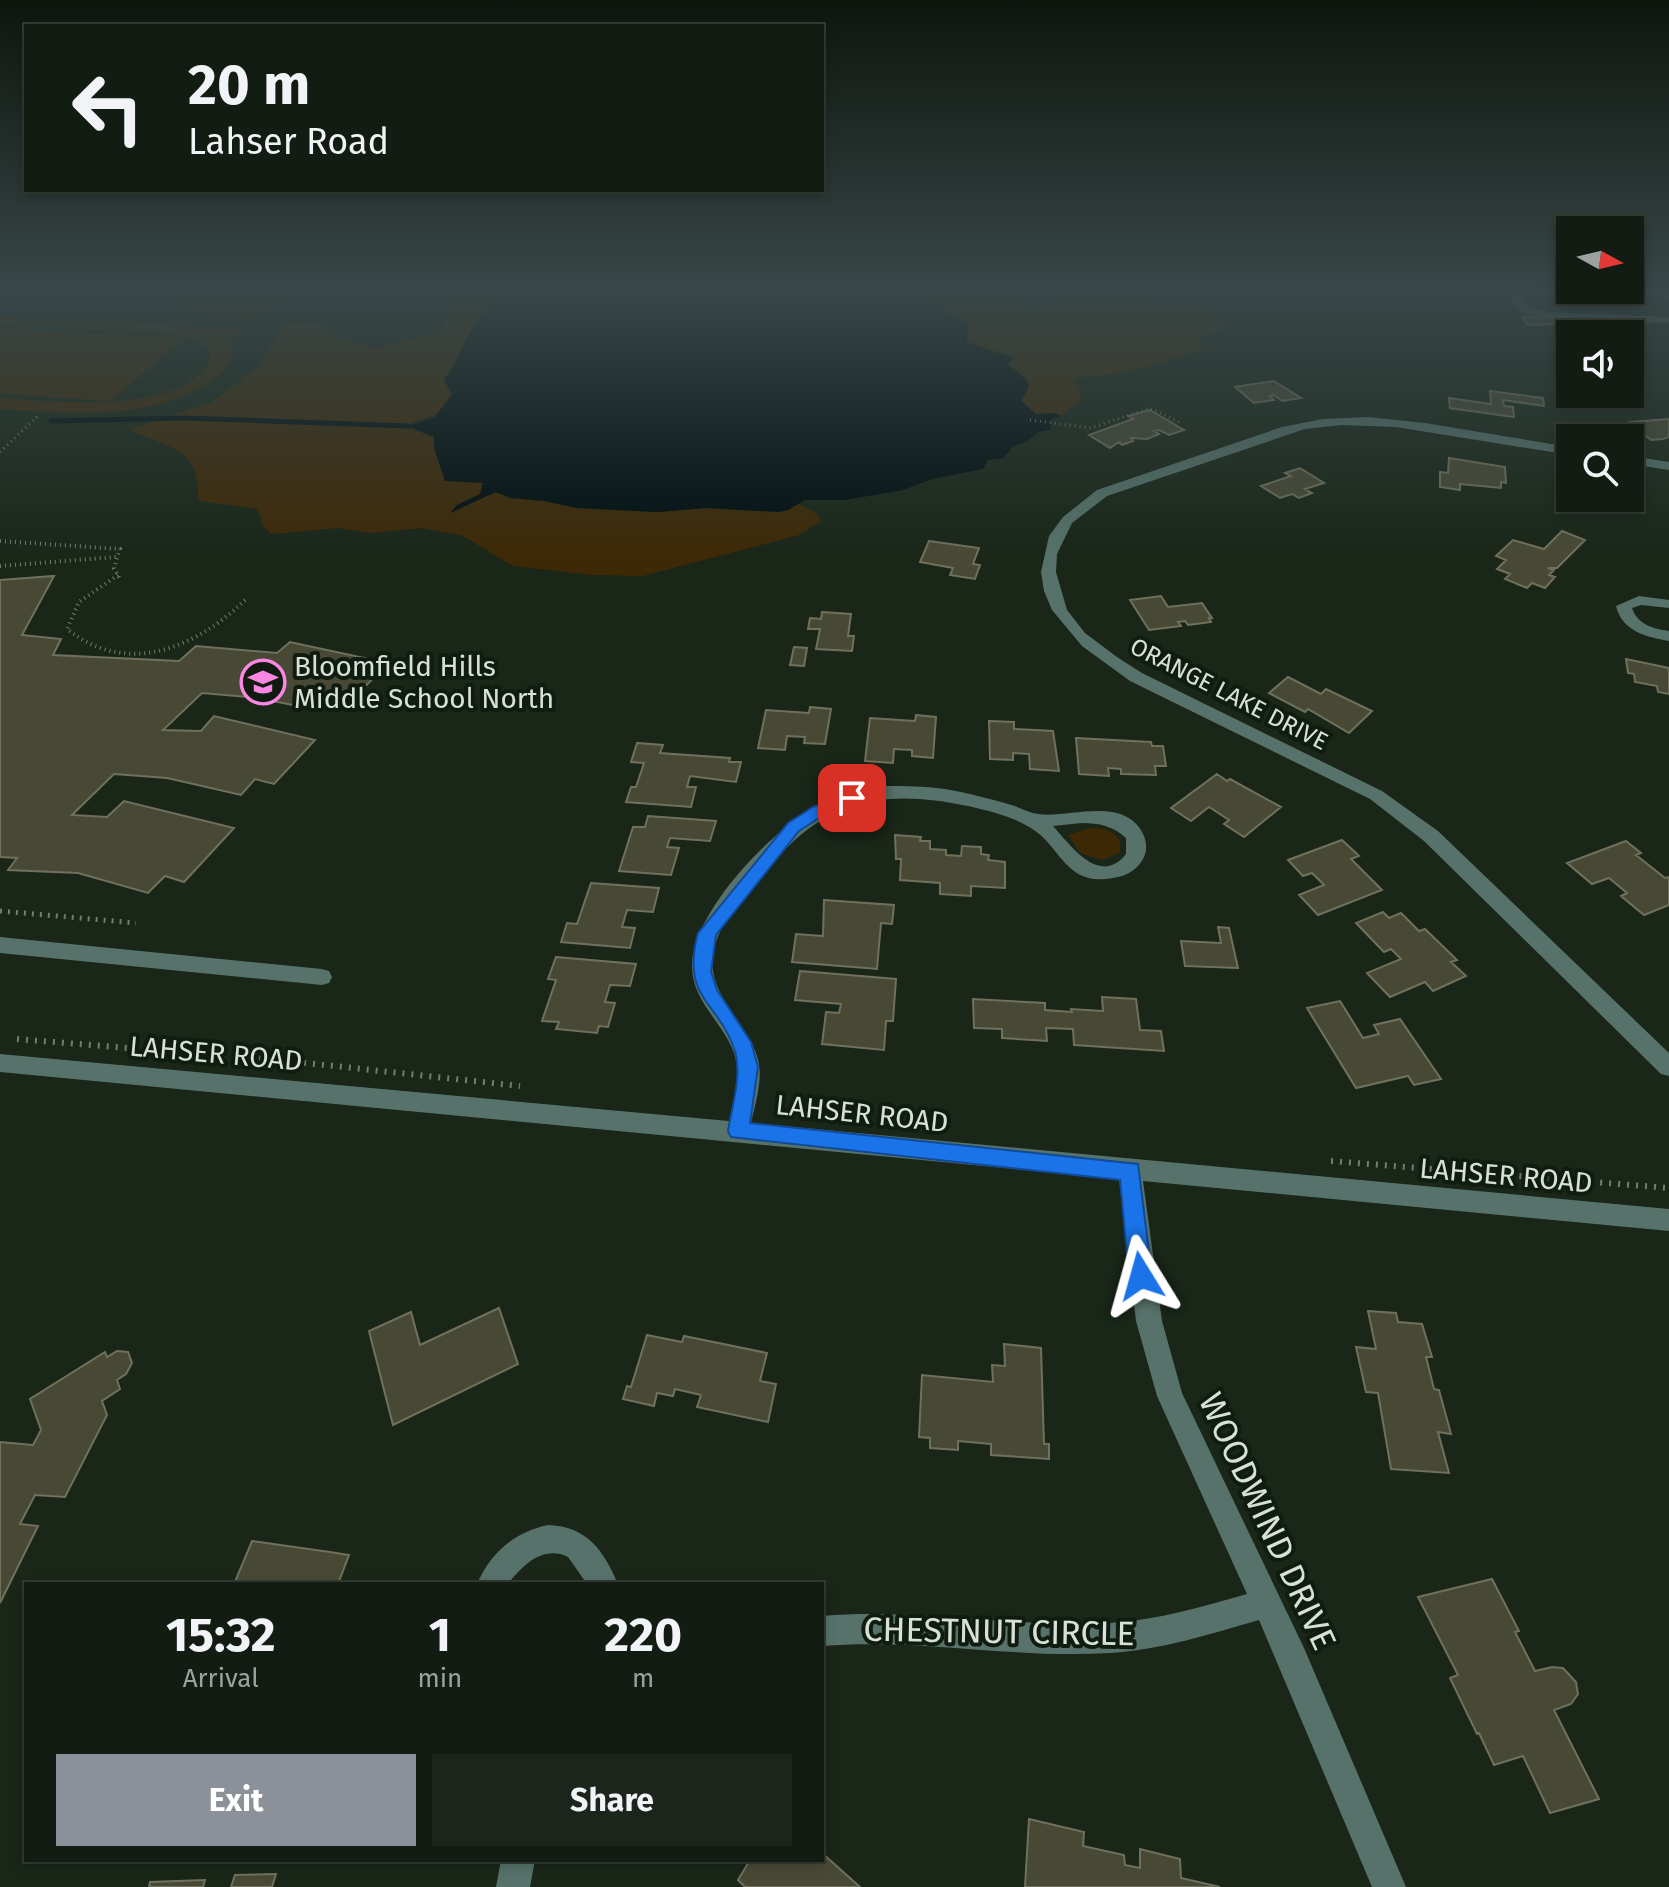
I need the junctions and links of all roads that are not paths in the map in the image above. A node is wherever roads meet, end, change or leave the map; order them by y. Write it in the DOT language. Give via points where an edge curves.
graph roads {
  1 [pos="1556,449"];
  2 [pos="1644,462"];
  3 [pos="1669,466"];
  4 [pos="1669,604"];
  5 [pos="1669,636"];
  6 [pos="1036,821"];
  7 [pos="0,945"];
  8 [pos="322,977"];
  9 [pos="0,1063"];
  10 [pos="1669,1067"];
  11 [pos="738,1131"];
  12 [pos="1130,1171"];
  13 [pos="1669,1220"];
  14 [pos="493,1582"];
  15 [pos="602,1582"];
  16 [pos="1268,1603"];
  17 [pos="824,1631"];
  18 [pos="518,1862"];
  19 [pos="513,1887"];
  20 [pos="1389,1887"];
  1 -- 10 [label="street, ORANGE LAKE DRIVE" via="1378,422 1299,427 1092,499 1058,531 1047,574 1071,627 1107,658 1376,795 1409,817"];
  2 -- 3 [label="street"];
  4 -- 5 [label="street" via="1639,600 1624,606 1635,625"];
  6 -- 6 [label="street" via="1083,869 1110,872 1128,866 1138,854 1128,828 1107,818"];
  6 -- 11 [label="street" via="955,796 887,792 827,807 793,827 718,917 702,951 708,993 744,1048 748,1067"];
  7 -- 8 [label="street"];
  9 -- 11 [label="street, LAHSER ROAD"];
  11 -- 12 [label="street, LAHSER ROAD"];
  12 -- 13 [label="street, LAHSER ROAD"];
  12 -- 16 [label="street, WOODWIND DRIVE" via="1141,1276 1162,1371 1191,1445"];
  14 -- 15 [label="street" via="518,1550 556,1540 585,1554"];
  16 -- 17 [label="street, CHESTNUT CIRCLE" via="1165,1631 1108,1638 933,1627"];
  16 -- 20 [label="street, WOODWIND DRIVE"];
  18 -- 19 [label="street"];
}
